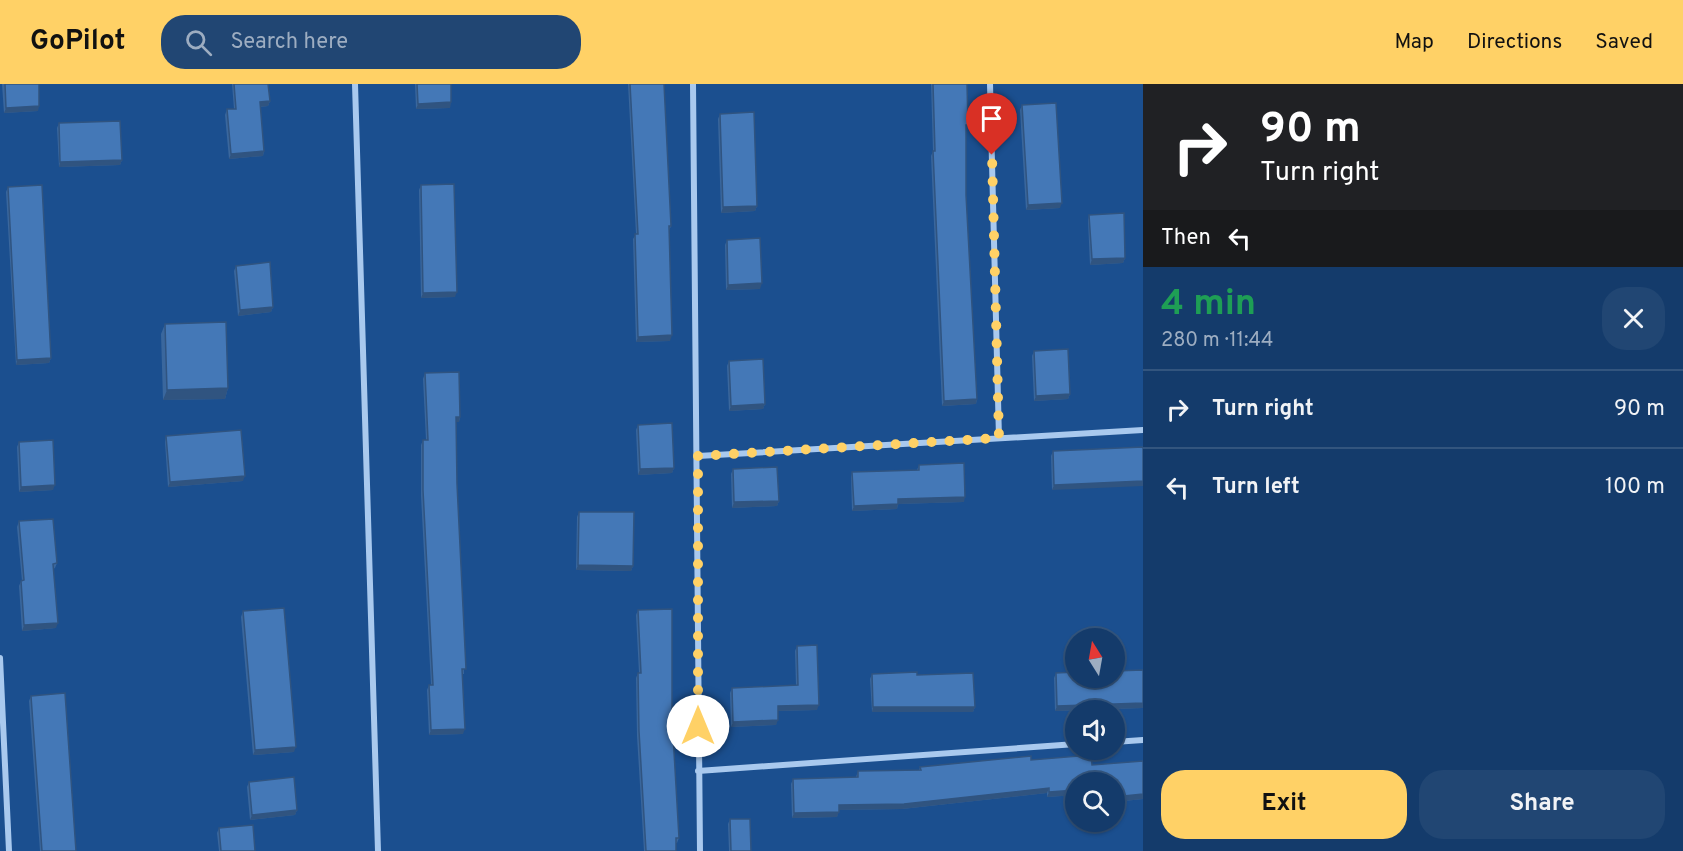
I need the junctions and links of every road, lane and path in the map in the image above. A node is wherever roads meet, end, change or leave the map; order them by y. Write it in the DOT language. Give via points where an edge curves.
graph roads {
  1 [pos="355,84"];
  2 [pos="693,84"];
  3 [pos="990,84"];
  4 [pos="1143,430"];
  5 [pos="999,438"];
  6 [pos="698,456"];
  7 [pos="0,658"];
  8 [pos="1143,740"];
  9 [pos="1125,741"];
  10 [pos="1065,745"];
  11 [pos="698,771"];
  12 [pos="9,851"];
  13 [pos="378,851"];
  14 [pos="700,851"];
  1 -- 13 [label="street"];
  2 -- 6 [label="street"];
  3 -- 5 [label="street"];
  4 -- 5 [label="street"];
  5 -- 6 [label="street"];
  6 -- 11 [label="street"];
  7 -- 12 [label="street"];
  8 -- 9 [label="street"];
  10 -- 11 [label="street"];
  11 -- 14 [label="street"];
}
